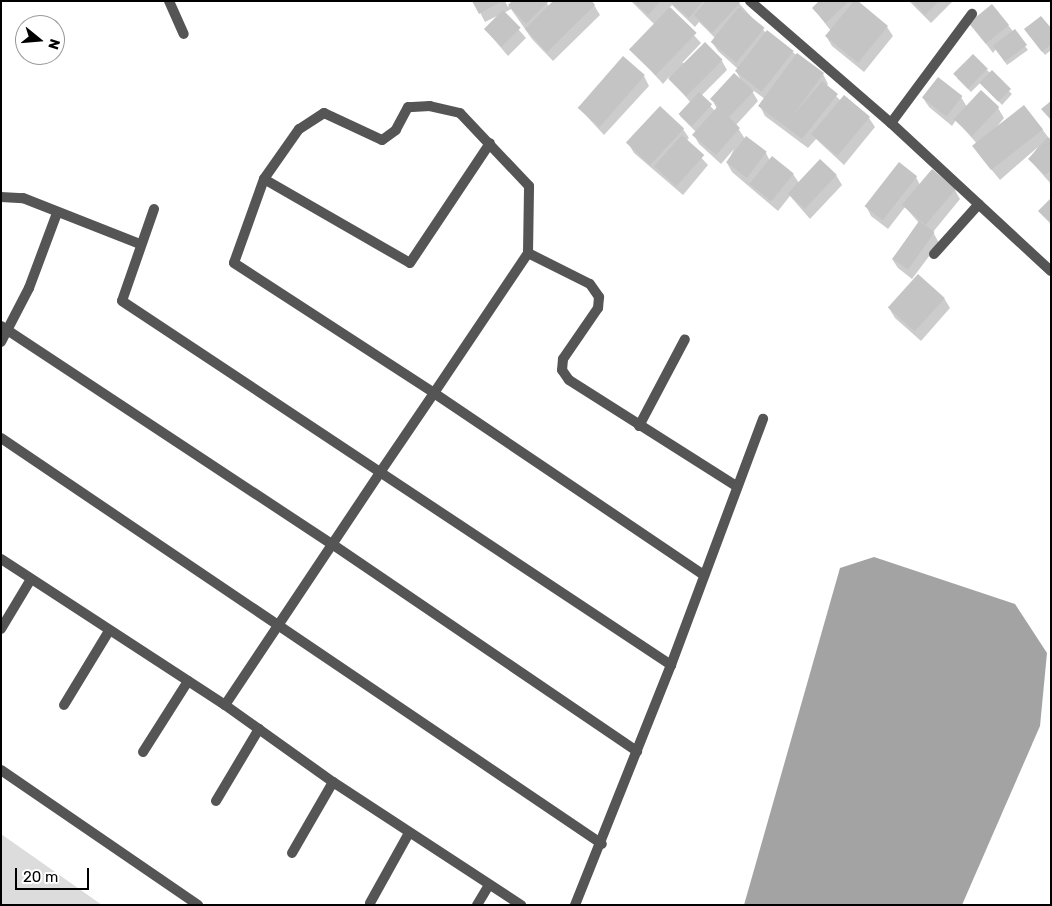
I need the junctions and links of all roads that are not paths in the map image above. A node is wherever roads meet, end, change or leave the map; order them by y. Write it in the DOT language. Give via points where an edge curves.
graph roads {
  1 [pos="168,1"];
  2 [pos="750,1"];
  3 [pos="972,14"];
  4 [pos="184,34"];
  5 [pos="891,123"];
  6 [pos="490,144"];
  7 [pos="264,179"];
  8 [pos="1,197"];
  9 [pos="979,204"];
  10 [pos="154,209"];
  11 [pos="57,213"];
  12 [pos="140,244"];
  13 [pos="528,253"];
  14 [pos="934,254"];
  15 [pos="1051,271"];
  16 [pos="5,328"];
  17 [pos="685,339"];
  18 [pos="1,342"];
  19 [pos="434,393"];
  20 [pos="764,419"];
  21 [pos="639,426"];
  22 [pos="1,438"];
  23 [pos="381,471"];
  24 [pos="736,486"];
  25 [pos="332,544"];
  26 [pos="1,559"];
  27 [pos="704,575"];
  28 [pos="31,578"];
  29 [pos="278,624"];
  30 [pos="1,629"];
  31 [pos="109,631"];
  32 [pos="671,665"];
  33 [pos="188,681"];
  34 [pos="64,704"];
  35 [pos="225,705"];
  36 [pos="259,729"];
  37 [pos="637,751"];
  38 [pos="143,752"];
  39 [pos="1,770"];
  40 [pos="333,782"];
  41 [pos="216,801"];
  42 [pos="409,833"];
  43 [pos="602,844"];
  44 [pos="292,853"];
  45 [pos="490,885"];
  46 [pos="370,902"];
  47 [pos="198,905"];
  48 [pos="477,905"];
  49 [pos="521,905"];
  50 [pos="576,905"];
  1 -- 4 [label="street"];
  2 -- 5 [label="street"];
  3 -- 5 [label="street"];
  5 -- 9 [label="street"];
  6 -- 7 [label="street" via="460,113 430,106 408,107 396,130 382,140 324,114 299,129"];
  6 -- 7 [label="street" via="410,263"];
  6 -- 13 [label="street" via="529,186"];
  7 -- 19 [label="street" via="234,263"];
  8 -- 11 [label="street" via="23,198"];
  9 -- 14 [label="street"];
  9 -- 15 [label="street"];
  10 -- 12 [label="street"];
  11 -- 12 [label="street"];
  11 -- 16 [label="street"];
  12 -- 23 [label="street" via="122,300"];
  13 -- 19 [label="street"];
  13 -- 21 [label="street" via="590,284 599,297 598,308 563,359 562,370 569,380"];
  16 -- 18 [label="street"];
  16 -- 25 [label="street"];
  17 -- 21 [label="street"];
  19 -- 23 [label="street"];
  19 -- 27 [label="street"];
  20 -- 24 [label="street"];
  21 -- 24 [label="street"];
  22 -- 29 [label="street"];
  23 -- 25 [label="street"];
  23 -- 32 [label="street"];
  24 -- 27 [label="street"];
  25 -- 29 [label="street"];
  25 -- 37 [label="street"];
  26 -- 28 [label="street"];
  27 -- 32 [label="street"];
  28 -- 30 [label="street"];
  28 -- 31 [label="street"];
  29 -- 35 [label="street"];
  29 -- 43 [label="street"];
  31 -- 33 [label="street"];
  31 -- 34 [label="street"];
  32 -- 37 [label="street"];
  33 -- 35 [label="street"];
  33 -- 38 [label="street"];
  35 -- 36 [label="street"];
  36 -- 40 [label="street"];
  36 -- 41 [label="street"];
  37 -- 43 [label="street"];
  39 -- 47 [label="street"];
  40 -- 42 [label="street"];
  40 -- 44 [label="street"];
  42 -- 45 [label="street"];
  42 -- 46 [label="street"];
  43 -- 50 [label="street"];
  45 -- 48 [label="street"];
  45 -- 49 [label="street"];
}
